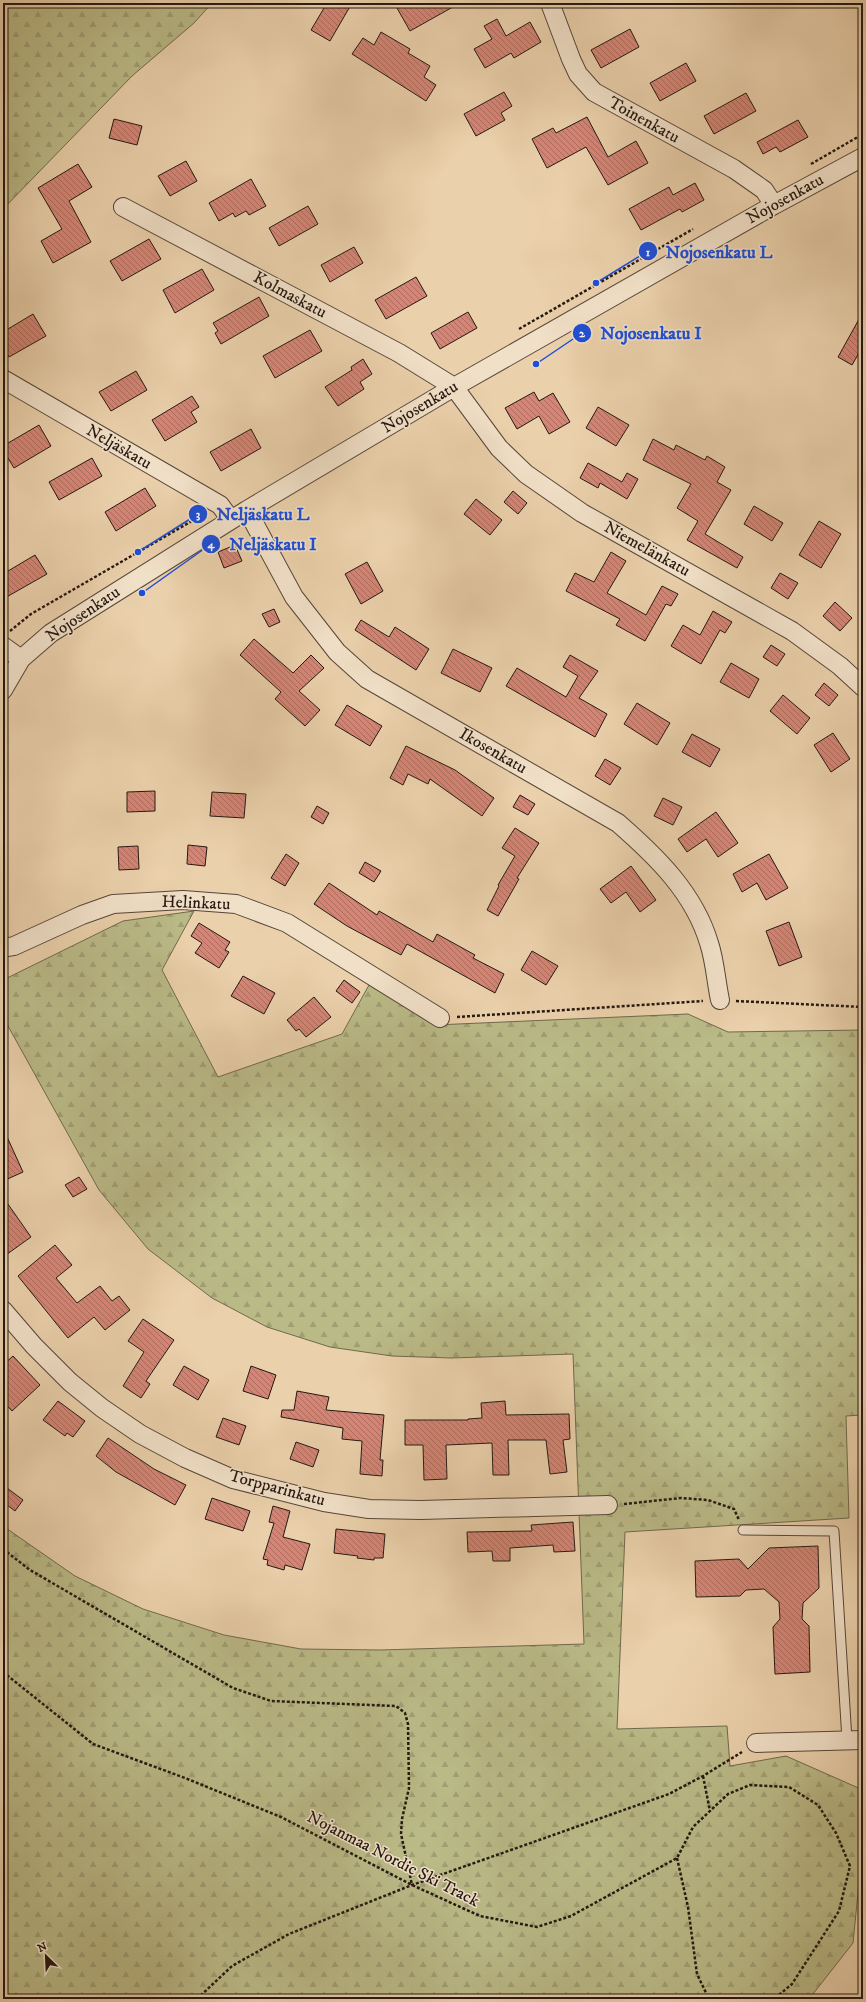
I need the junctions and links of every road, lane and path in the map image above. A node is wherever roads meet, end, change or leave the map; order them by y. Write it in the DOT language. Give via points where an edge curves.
graph roads {
  1 [pos="550,3"];
  2 [pos="863,157"];
  3 [pos="774,205"];
  4 [pos="123,207"];
  5 [pos="3,379"];
  6 [pos="454,387"];
  7 [pos="247,510"];
  8 [pos="231,520"];
  9 [pos="3,646"];
  10 [pos="21,659"];
  11 [pos="863,687"];
  12 [pos="3,690"];
  13 [pos="3,948"];
  14 [pos="720,1000"];
  15 [pos="863,1007"];
  16 [pos="440,1018"];
  17 [pos="3,1310"];
  18 [pos="608,1505"];
  19 [pos="743,1530"];
  20 [pos="4,1550"];
  21 [pos="3,1555"];
  22 [pos="3,1672"];
  23 [pos="855,1740"];
  24 [pos="756,1744"];
  25 [pos="703,1776"];
  26 [pos="710,1811"];
  27 [pos="677,1858"];
  28 [pos="412,1885"];
  29 [pos="197,1999"];
  30 [pos="708,1999"];
  31 [pos="774,1999"];
  1 -- 3 [label="street, Toinenkatu" via="573,64 594,92 734,168 764,190"];
  2 -- 3 [label="street, Nojosenkatu"];
  3 -- 6 [label="street, Nojosenkatu"];
  4 -- 6 [label="street, Kolmaskatu" via="399,352"];
  5 -- 8 [label="street, Neljäskatu" via="220,505"];
  6 -- 7 [label="street, Nojosenkatu"];
  6 -- 11 [label="street, Niemelänkatu" via="499,448 526,474 582,513 792,631 840,666"];
  7 -- 8 [label="street, Nojosenkatu"];
  7 -- 14 [label="street, Ikosenkatu" via="294,597 337,652 367,679 618,823 651,851 696,910 710,944"];
  8 -- 10 [label="street, Nojosenkatu" via="51,633"];
  9 -- 10 [label="street"];
  10 -- 12 [label="street, Nojosenkatu"];
  13 -- 16 [label="street, Helinkatu" via="14,946 113,904 183,900 236,904 287,922"];
  14 -- 15 [label="path"];
  14 -- 16 [label="path"];
  17 -- 18 [label="street, Torpparinkatu" via="44,1357 102,1408 140,1434 185,1458 232,1478 324,1502 369,1509"];
  18 -- 19 [label="path" via="681,1498 708,1500 734,1509"];
  19 -- 23 [label="lane" via="834,1530"];
  20 -- 21 [label="path"];
  20 -- 28 [label="path" via="30,1570 233,1688 271,1701 396,1706 405,1713 408,1724 409,1788 401,1834"];
  22 -- 28 [label="path, Nojanmaa Nordic Ski Track" via="93,1744 281,1817"];
  23 -- 24 [label="street"];
  24 -- 25 [label="path"];
  25 -- 26 [label="path"];
  25 -- 28 [label="path" via="669,1794"];
  26 -- 27 [label="path" via="693,1827"];
  26 -- 31 [label="path" via="728,1794 750,1785 789,1787 818,1805 836,1833 850,1866 839,1911 792,1984"];
  27 -- 28 [label="path, Nojanmaa Nordic Ski Track" via="571,1916 537,1927 480,1916"];
  27 -- 30 [label="path" via="688,1907 697,1974"];
  28 -- 29 [label="path" via="289,1934 232,1966"];
}
